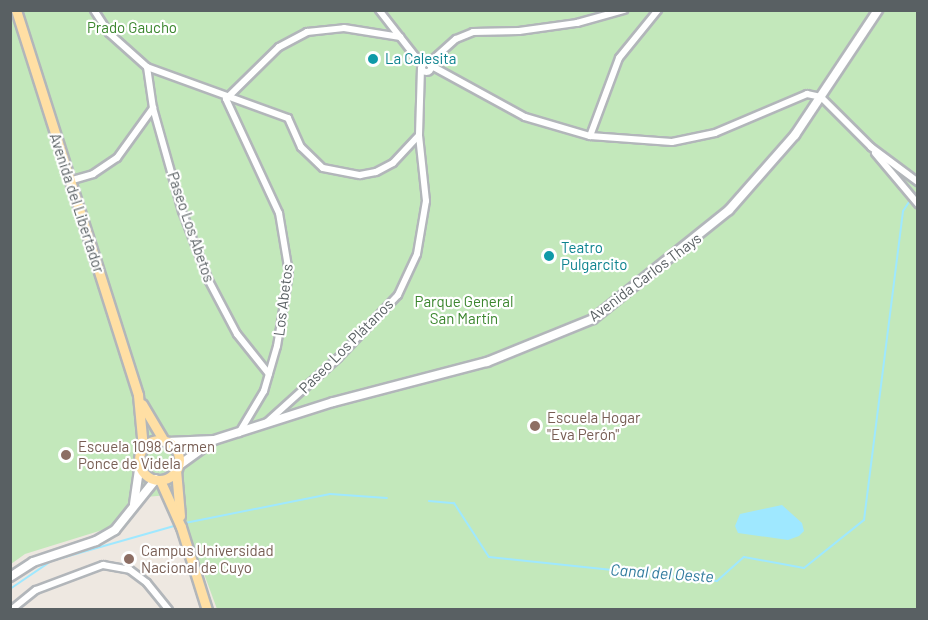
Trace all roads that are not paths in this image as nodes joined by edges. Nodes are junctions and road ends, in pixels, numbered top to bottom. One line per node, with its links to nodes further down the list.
1 (16, 10): 16 (main road, Avenida del Libertador)
2 (94, 10): 9 (street)
3 (379, 10): 7 (street)
4 (624, 10): 8 (street)
5 (658, 10): 14 (street)
6 (878, 10): 10 (street, Avenida Carlos Thays)
7 (400, 37): 8 (street); 11 (street)
8 (425, 65): 13 (street, Paseo Los Plátanos); 14 (street)
9 (147, 67): 11 (street); 12 (street, Paseo Los Abetos)
10 (821, 97): 14 (street); 15 (street); 21 (street, Avenida Carlos Thays)
11 (226, 99): 13 (street); 19 (street, Los Abetos)
12 (153, 108): 16 (street); 19 (street, Paseo Los Abetos)
13 (419, 135): 21 (street, Paseo Los Plátanos)
14 (590, 136)
15 (871, 147): 17 (street); 18 (street)
16 (69, 181): 20 (main road, Avenida del Libertador)
17 (918, 182)
18 (918, 204)
19 (269, 374): 22 (street, Los Abetos)
20 (138, 395): 24 (main road, Avenida del Libertador); 25 (main road, Avenida del Libertador)
21 (263, 425): 22 (street, Avenida Carlos Thays)
22 (239, 433): 23 (street, Avenida Carlos Thays)
23 (214, 440): 24 (street, Avenida Carlos Thays); 27 (street, Avenida Carlos Thays)
24 (165, 441): 25 (main road); 27 (main road)
25 (143, 448): 26 (main road)
26 (140, 463): 28 (main road); 29 (street)
27 (177, 468): 28 (main road); 30 (main road)
28 (158, 480): 29 (street); 30 (main road)
29 (133, 506): 31 (street)
30 (181, 527): 34 (main road)
31 (10, 577)
32 (11, 609): 33 (street)
33 (169, 609)
34 (207, 609)

